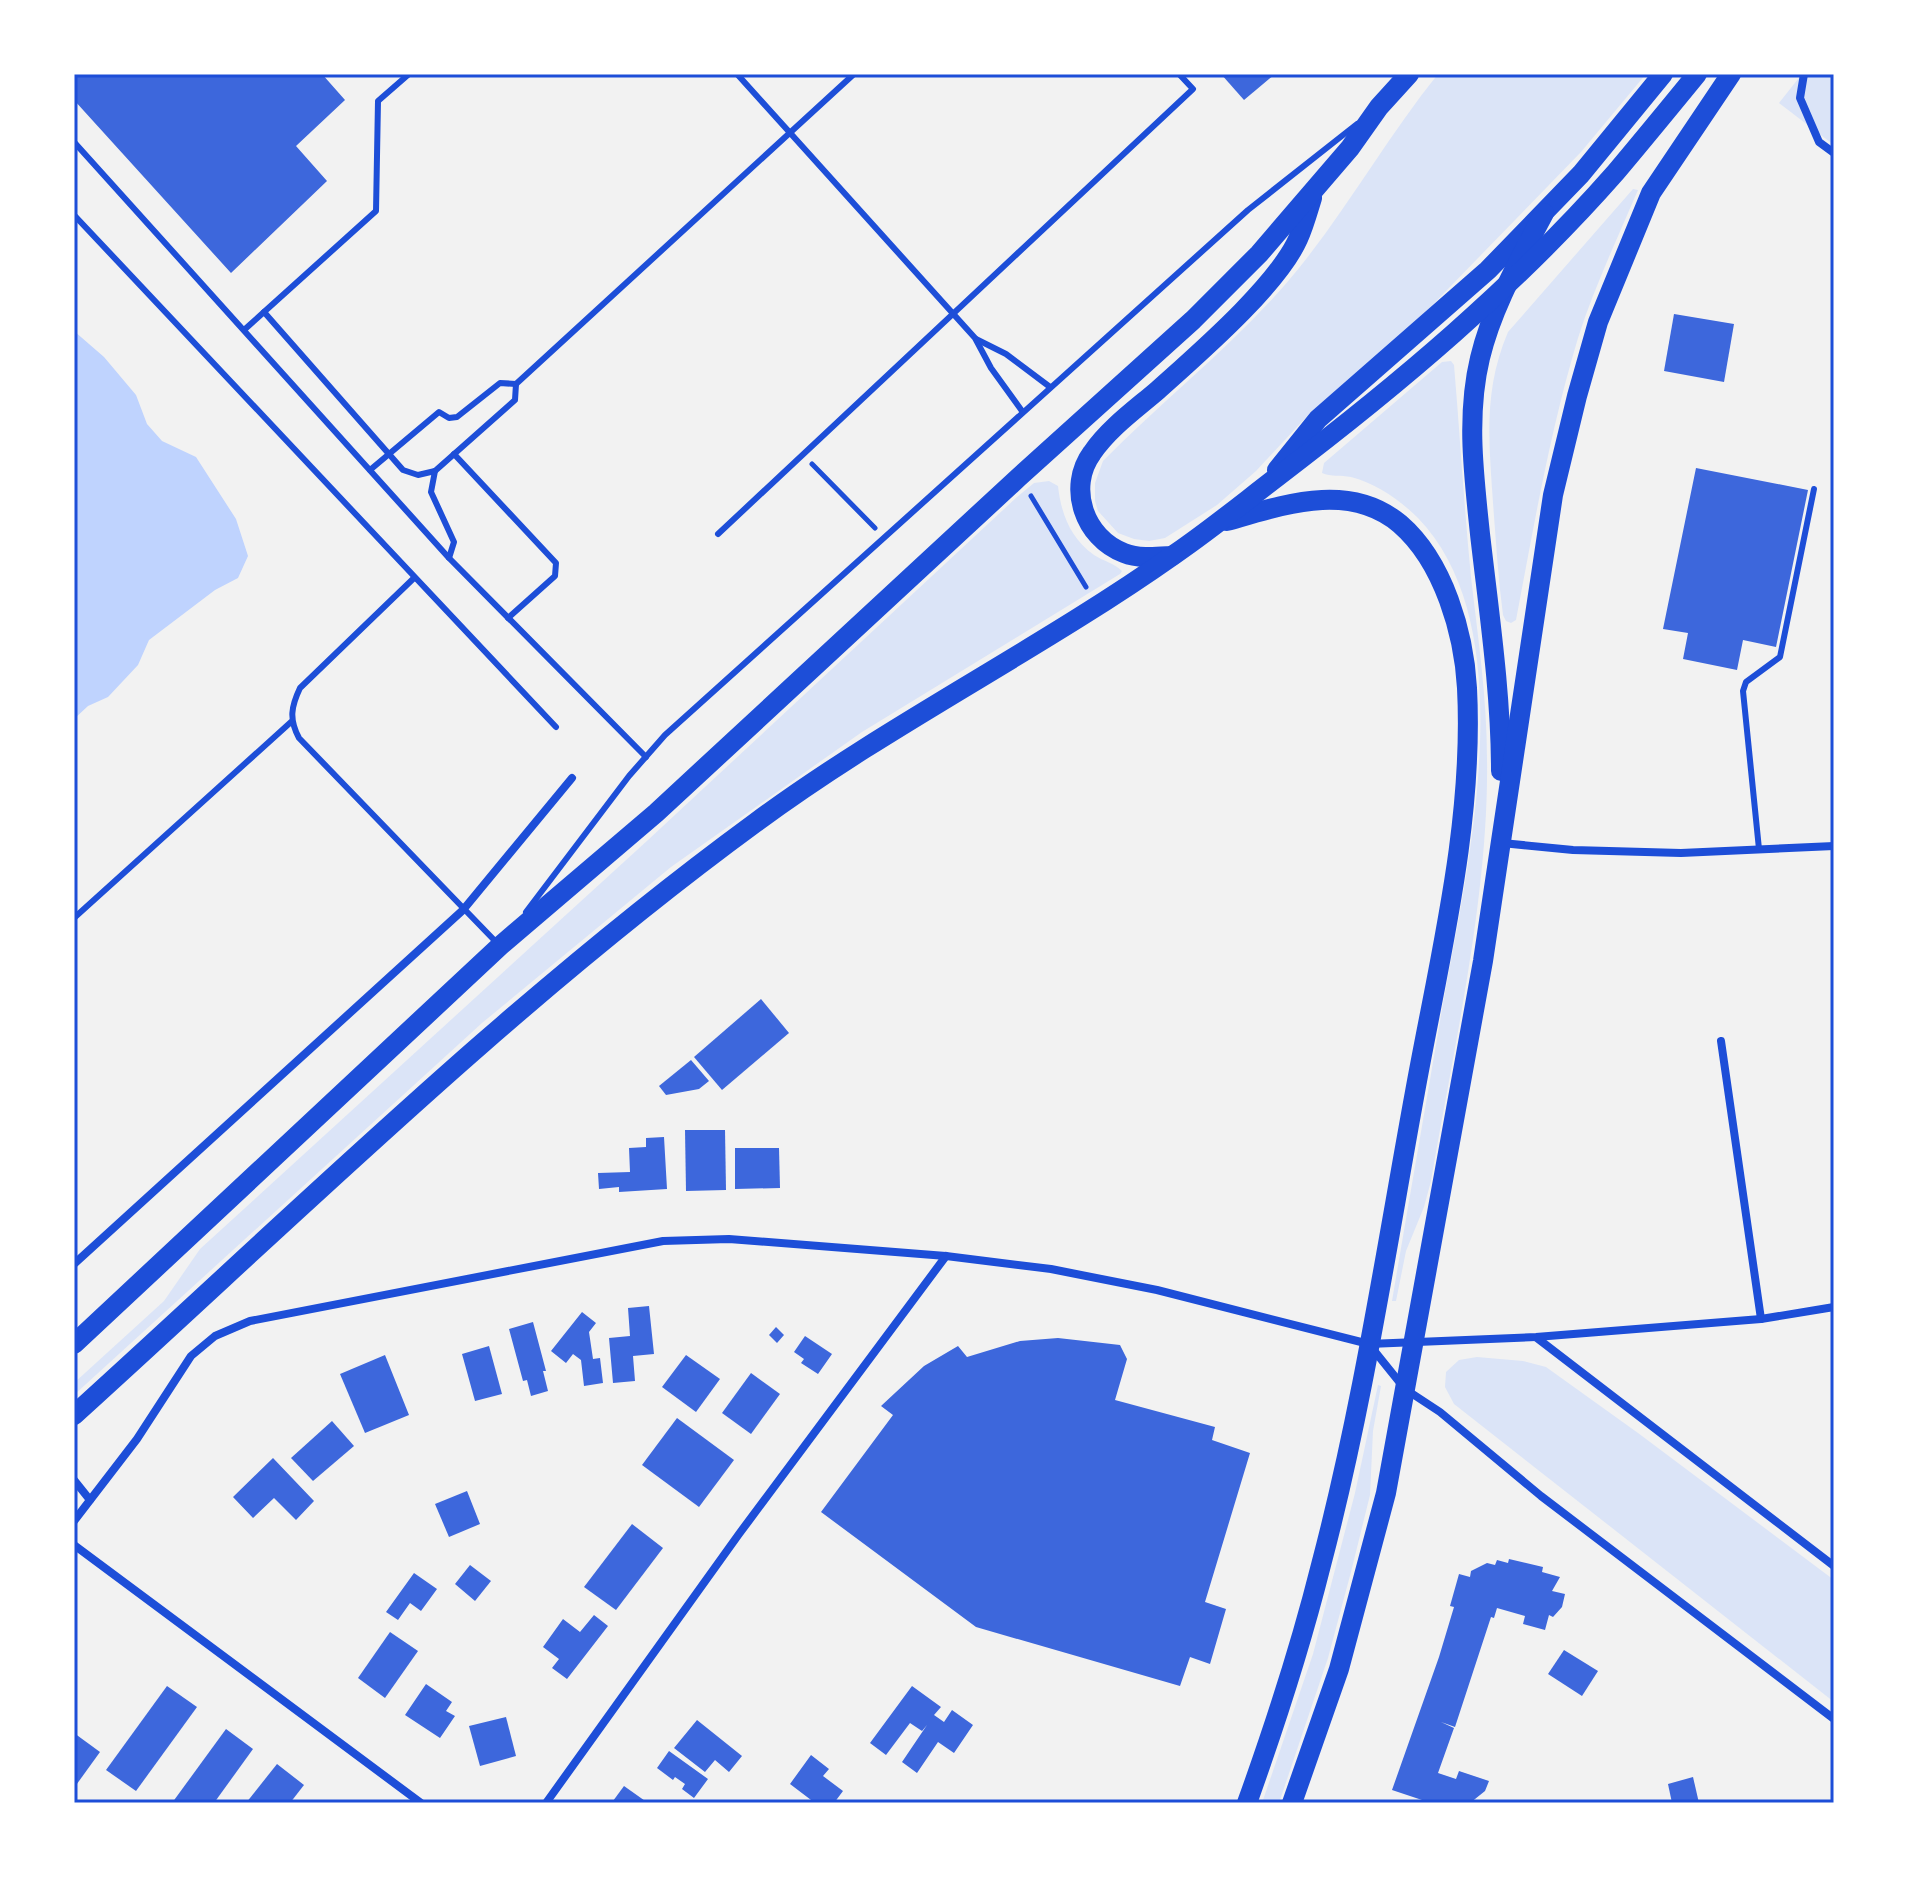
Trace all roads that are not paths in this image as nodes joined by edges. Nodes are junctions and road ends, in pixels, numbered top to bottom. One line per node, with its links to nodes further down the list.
1 (409, 74): 18 (lane)
2 (737, 74): 11 (lane)
3 (854, 74): 11 (lane)
4 (1179, 74): 19 (lane)
5 (1409, 74): 10 (main road)
6 (1663, 74): 15 (main road)
7 (1697, 74): 17 (main road)
8 (1731, 74): 41 (main road)
9 (1804, 74): 13 (street)
10 (1379, 107): 14 (main road); 23 (lane)
11 (791, 131): 19 (lane); 22 (lane)
12 (74, 142): 20 (lane)
13 (1834, 153)
14 (1316, 187): 33 (main road); 46 (main road)
15 (1544, 213): 17 (main road); 29 (main road)
16 (74, 215): 35 (lane)
17 (1509, 282): 29 (main road); 41 (main road)
18 (264, 312): 20 (lane); 26 (lane)
19 (953, 314): 21 (lane); 32 (lane)
20 (244, 330): 27 (lane)
21 (975, 338): 23 (lane); 24 (lane)
22 (516, 384): 25 (lane); 26 (lane)
23 (1050, 387): 24 (lane)
24 (1022, 411): 39 (lane)
25 (454, 454): 28 (lane); 36 (lane)
26 (390, 455): 27 (lane); 28 (lane)
27 (370, 470): 34 (lane)
28 (435, 471): 34 (lane)
29 (1269, 484): 31 (main road)
30 (1814, 489): 43 (lane)
31 (1220, 523): 33 (main road); 55 (main road)
32 (718, 534)
33 (1174, 556): 57 (main road)
34 (449, 558): 36 (lane)
35 (414, 578): 37 (lane); 38 (lane)
36 (508, 618): 39 (lane)
37 (291, 722): 44 (lane); 45 (lane)
38 (556, 727)
39 (646, 757): 46 (lane)
40 (572, 778): 44 (street)
41 (1501, 843): 43 (street); 53 (main road)
42 (1834, 846): 43 (street)
43 (1759, 849)
44 (463, 910): 46 (lane); 49 (street)
45 (74, 918)
46 (500, 946): 54 (main road)
47 (1721, 1041): 51 (street)
48 (946, 1256): 55 (street); 59 (street); 65 (street)
49 (74, 1264)
50 (1834, 1307): 51 (street)
51 (1761, 1319): 52 (street)
52 (1536, 1337): 53 (street); 62 (street)
53 (1403, 1341): 55 (street); 56 (main road)
54 (74, 1344)
55 (1369, 1344): 56 (street); 66 (main road)
56 (1405, 1389): 63 (street); 67 (main road)
57 (74, 1415)
58 (74, 1480): 59 (street)
59 (90, 1500): 60 (street)
60 (74, 1521)
61 (74, 1545): 64 (street)
62 (1834, 1566)
63 (1834, 1719)
64 (421, 1803)
65 (546, 1803)
66 (1247, 1803)
67 (1292, 1803)

